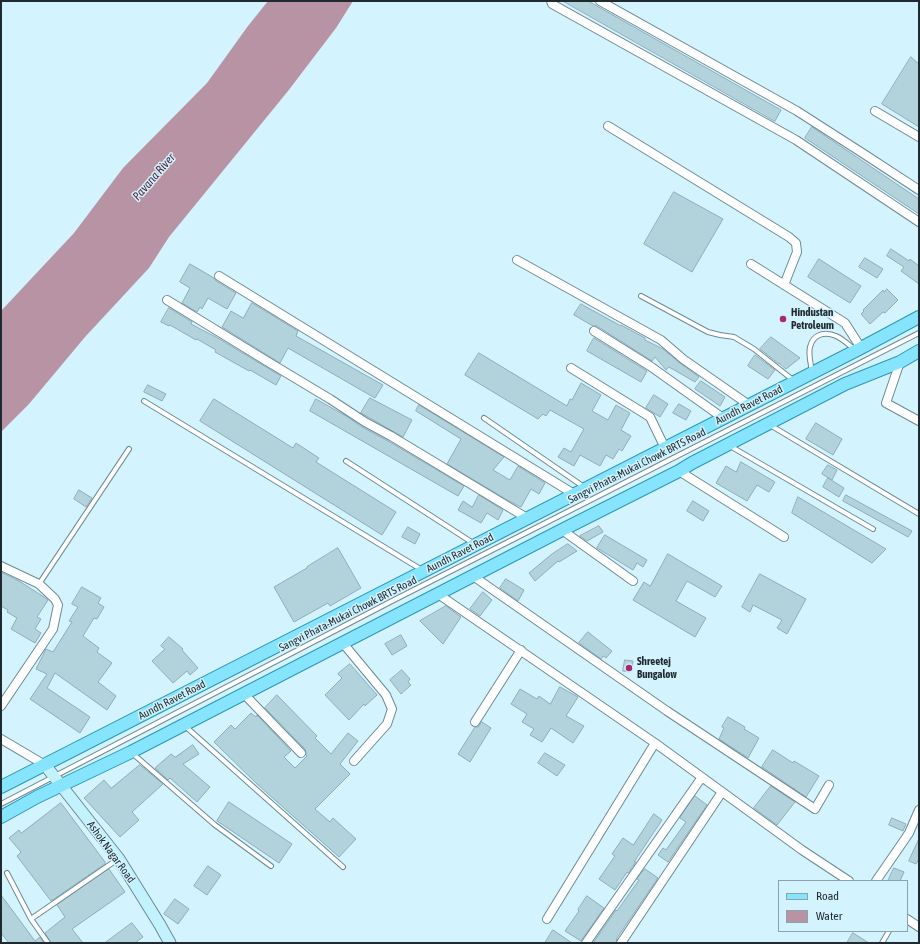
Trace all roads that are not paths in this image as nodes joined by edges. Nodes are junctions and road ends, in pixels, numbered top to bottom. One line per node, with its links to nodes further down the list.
1 (551, 1): 7 (street)
2 (600, 1): 6 (street)
3 (875, 111): 5 (street)
4 (608, 126): 11 (street)
5 (919, 137)
6 (919, 190)
7 (919, 222)
8 (517, 260): 24 (street)
9 (751, 264): 11 (street)
10 (218, 276): 35 (street)
11 (784, 285): 17 (street)
12 (641, 296): 22 (lane)
13 (167, 300): 37 (street)
14 (919, 317): 17 (main road, Aundh Ravet Road)
15 (594, 331): 26 (street)
16 (919, 333): 61 (lane, Sangvi Phata-Mukai Chowk BRTS Road)
17 (858, 349): 21 (main road, Aundh Ravet Road); 21 (lane)
18 (919, 351): 19 (main road)
19 (900, 362): 27 (street); 28 (main road)
20 (571, 368): 30 (street)
21 (812, 372): 22 (main road, Aundh Ravet Road)
22 (795, 381): 24 (main road, Aundh Ravet Road)
23 (144, 401): 43 (lane)
24 (749, 405): 26 (main road, Aundh Ravet Road)
25 (484, 418): 34 (lane)
26 (723, 418): 30 (main road, Aundh Ravet Road)
27 (919, 421)
28 (768, 424): 29 (main road); 36 (lane)
29 (728, 444): 33 (main road); 38 (lane)
30 (665, 448): 34 (main road, Aundh Ravet Road)
31 (129, 449): 46 (lane)
32 (346, 461): 41 (lane)
33 (679, 471): 39 (main road); 40 (street)
34 (586, 488): 35 (main road, Aundh Ravet Road)
35 (574, 494): 37 (main road, Aundh Ravet Road)
36 (919, 514)
37 (527, 518): 41 (main road, Aundh Ravet Road)
38 (873, 529)
39 (562, 530): 44 (main road); 45 (street)
40 (784, 537)
41 (476, 544): 43 (main road, Aundh Ravet Road)
42 (1, 566): 46 (street)
43 (424, 571): 59 (main road, Aundh Ravet Road)
44 (473, 576): 47 (main road); 62 (street)
45 (633, 581)
46 (39, 584): 51 (street)
47 (438, 594): 48 (main road); 49 (street)
48 (342, 642): 50 (main road); 58 (street)
49 (521, 650): 52 (street); 55 (street)
50 (243, 693): 53 (main road); 57 (street)
51 (1, 706)
52 (475, 722)
53 (183, 724): 56 (main road); 70 (lane)
54 (1, 740): 59 (street)
55 (655, 743): 60 (street); 75 (street)
56 (131, 752): 61 (main road); 69 (lane)
57 (301, 753)
58 (354, 761)
59 (45, 765): 61 (street, Ashok Nagar Road); 63 (main road, Aundh Ravet Road)
60 (702, 777): 64 (street); 81 (street)
61 (57, 781): 65 (lane, Sangvi Phata-Mukai Chowk BRTS Road); 67 (main road); 68 (street, Ashok Nagar Road)
62 (829, 785)
63 (1, 787)
64 (722, 792): 72 (street); 82 (street)
65 (1, 804)
66 (919, 810): 73 (street)
67 (1, 817)
68 (119, 859): 74 (lane); 80 (street, Ashok Nagar Road)
69 (271, 866)
70 (343, 867)
71 (7, 873): 74 (lane)
72 (847, 880)
73 (877, 880)
74 (31, 918): 79 (lane)
75 (547, 919)
76 (908, 920): 77 (street)
77 (919, 927)
78 (888, 932): 83 (lane)
79 (48, 943)
80 (170, 943)
81 (586, 943)
82 (621, 943)
83 (882, 943)

